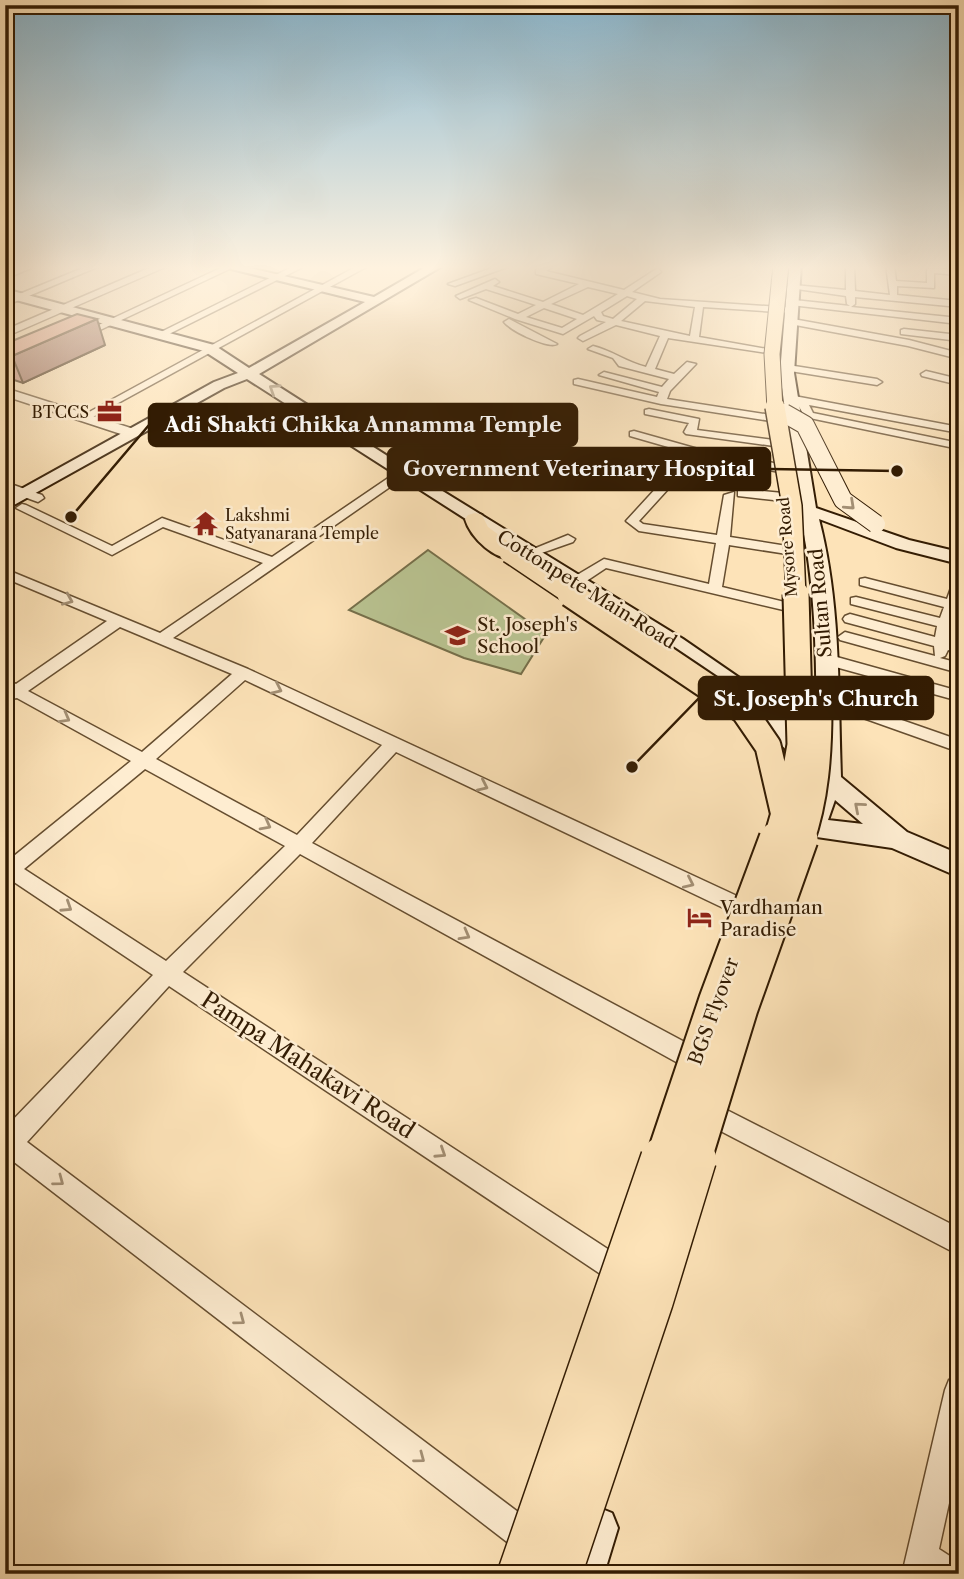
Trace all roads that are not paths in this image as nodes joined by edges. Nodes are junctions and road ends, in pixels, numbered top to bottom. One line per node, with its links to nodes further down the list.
1 (73, 339): 16 (street)
2 (178, 339): 18 (main road)
3 (227, 339): 18 (street)
4 (310, 339): 22 (main road)
5 (541, 339): 17 (street)
6 (632, 339): 15 (street)
7 (663, 339): 26 (street)
8 (686, 339): 14 (street)
9 (769, 339): 20 (main road, Mysore Road)
10 (775, 339): 96 (highway, BGS Flyover, bridge)
11 (781, 339): 40 (highway, BGS Flyover)
12 (787, 339): 25 (main road, Mysore Road)
13 (901, 339): 21 (street)
14 (694, 340): 20 (street)
15 (629, 341)
16 (64, 343)
17 (552, 344)
18 (209, 348): 22 (main road); 28 (main road, Cottonpete Main Road); 39 (street)
19 (593, 349): 26 (street)
20 (768, 350): 40 (main road, Mysore Road)
21 (959, 356)
22 (272, 360): 28 (main road)
23 (691, 364): 31 (street)
24 (939, 366): 27 (street)
25 (788, 368): 33 (street); 40 (main road, Mysore Road)
26 (649, 371): 31 (street)
27 (959, 372)
28 (250, 373): 47 (main road); 51 (main road, Cottonpete Main Road, one-way to 28); 54 (main road)
29 (926, 374): 34 (street)
30 (604, 375): 36 (street)
31 (676, 378): 36 (street)
32 (578, 382): 36 (street)
33 (877, 382)
34 (959, 382)
35 (5, 392): 39 (street)
36 (663, 396): 40 (street)
37 (853, 410): 40 (street); 41 (street); 44 (street)
38 (649, 412): 40 (street)
39 (85, 417): 47 (street)
40 (786, 417): 44 (street); 50 (main road, Mysore Road); 56 (main road, Sultan Road); 61 (main road, one-way to 61, bridge); 113 (highway, BGS Flyover, bridge)
41 (891, 417): 45 (street); 46 (street)
42 (932, 417): 43 (street)
43 (959, 422)
44 (849, 424): 46 (street)
45 (959, 430)
46 (885, 431): 49 (street)
47 (132, 433): 54 (main road)
48 (634, 434): 50 (street)
49 (959, 446)
50 (779, 468): 55 (main road, Mysore Road)
51 (404, 474): 58 (main road, Cottonpete Main Road); 65 (street)
52 (5, 486): 54 (street)
53 (663, 488): 60 (street)
54 (23, 501): 57 (main road); 65 (street)
55 (783, 502): 56 (main road); 60 (street); 62 (main road, Mysore Road)
56 (807, 511): 64 (main road); 81 (main road, Sultan Road)
57 (5, 517)
58 (475, 519): 63 (highway)
59 (568, 539): 63 (street)
60 (723, 540): 62 (street); 70 (street)
61 (959, 548)
62 (788, 550): 73 (main road, Mysore Road)
63 (521, 553): 67 (main road, Cottonpete Main Road); 96 (highway, bridge)
64 (959, 558)
65 (274, 562): 78 (street)
66 (5, 573): 75 (street, one-way to 75)
67 (577, 581): 70 (street); 87 (main road, Cottonpete Main Road)
68 (865, 582): 72 (street)
69 (959, 585): 72 (street)
70 (715, 590): 73 (street)
71 (856, 601): 76 (street)
72 (955, 606): 76 (street)
73 (792, 608): 90 (main road, Mysore Road)
74 (850, 619): 79 (street)
75 (118, 621): 78 (street); 86 (street)
76 (952, 626): 79 (street)
77 (845, 637): 82 (street)
78 (161, 639): 84 (street)
79 (942, 643): 80 (street); 82 (street)
80 (959, 648)
81 (826, 659): 85 (street); 89 (main road, Sultan Road)
82 (938, 663): 83 (street); 85 (street)
83 (959, 668)
84 (243, 673): 91 (street, one-way to 91); 94 (street)
85 (934, 689): 88 (street)
86 (9, 692): 94 (street, one-way to 94)
87 (749, 695): 90 (main road); 92 (main road, Cottonpete Main Road)
88 (959, 696)
89 (828, 703): 90 (main road); 93 (street); 95 (main road, Sultan Road)
90 (793, 704): 92 (main road, Mysore Road)
91 (394, 744): 98 (street); 101 (street, one-way to 101)
92 (793, 745): 95 (main road, Cottonpete Main Road); 101 (main road, Mysore Road)
93 (959, 746)
94 (143, 761): 98 (street, one-way to 98); 100 (street)
95 (830, 781): 96 (main road); 97 (main road, Cottonpete Main Road, one-way to 95)
96 (798, 823): 97 (main road, Cottonpete Main Road); 104 (main road); 112 (highway, BGS Flyover, bridge)
97 (898, 838): 99 (main road, Cottonpete Main Road)
98 (299, 844): 102 (street); 103 (street, one-way to 103)
99 (959, 866)
100 (7, 870): 102 (street, Pampa Mahakavi Road, one-way to 102)
101 (743, 908): 103 (main road, Mysore Road)
102 (168, 973): 105 (street); 107 (street, Pampa Mahakavi Road, one-way to 107)
103 (686, 1055): 107 (main road, Mysore Road)
104 (717, 1117): 106 (street); 114 (main road)
105 (7, 1141): 109 (street, one-way to 109)
106 (959, 1242)
107 (611, 1265): 109 (main road, Mysore Road)
108 (959, 1390): 110 (street)
109 (514, 1531): 111 (main road, Mysore Road); 114 (street)
110 (921, 1565): 115 (street)
111 (498, 1574)
112 (520, 1574)
113 (559, 1574)
114 (581, 1574)
115 (949, 1574)

